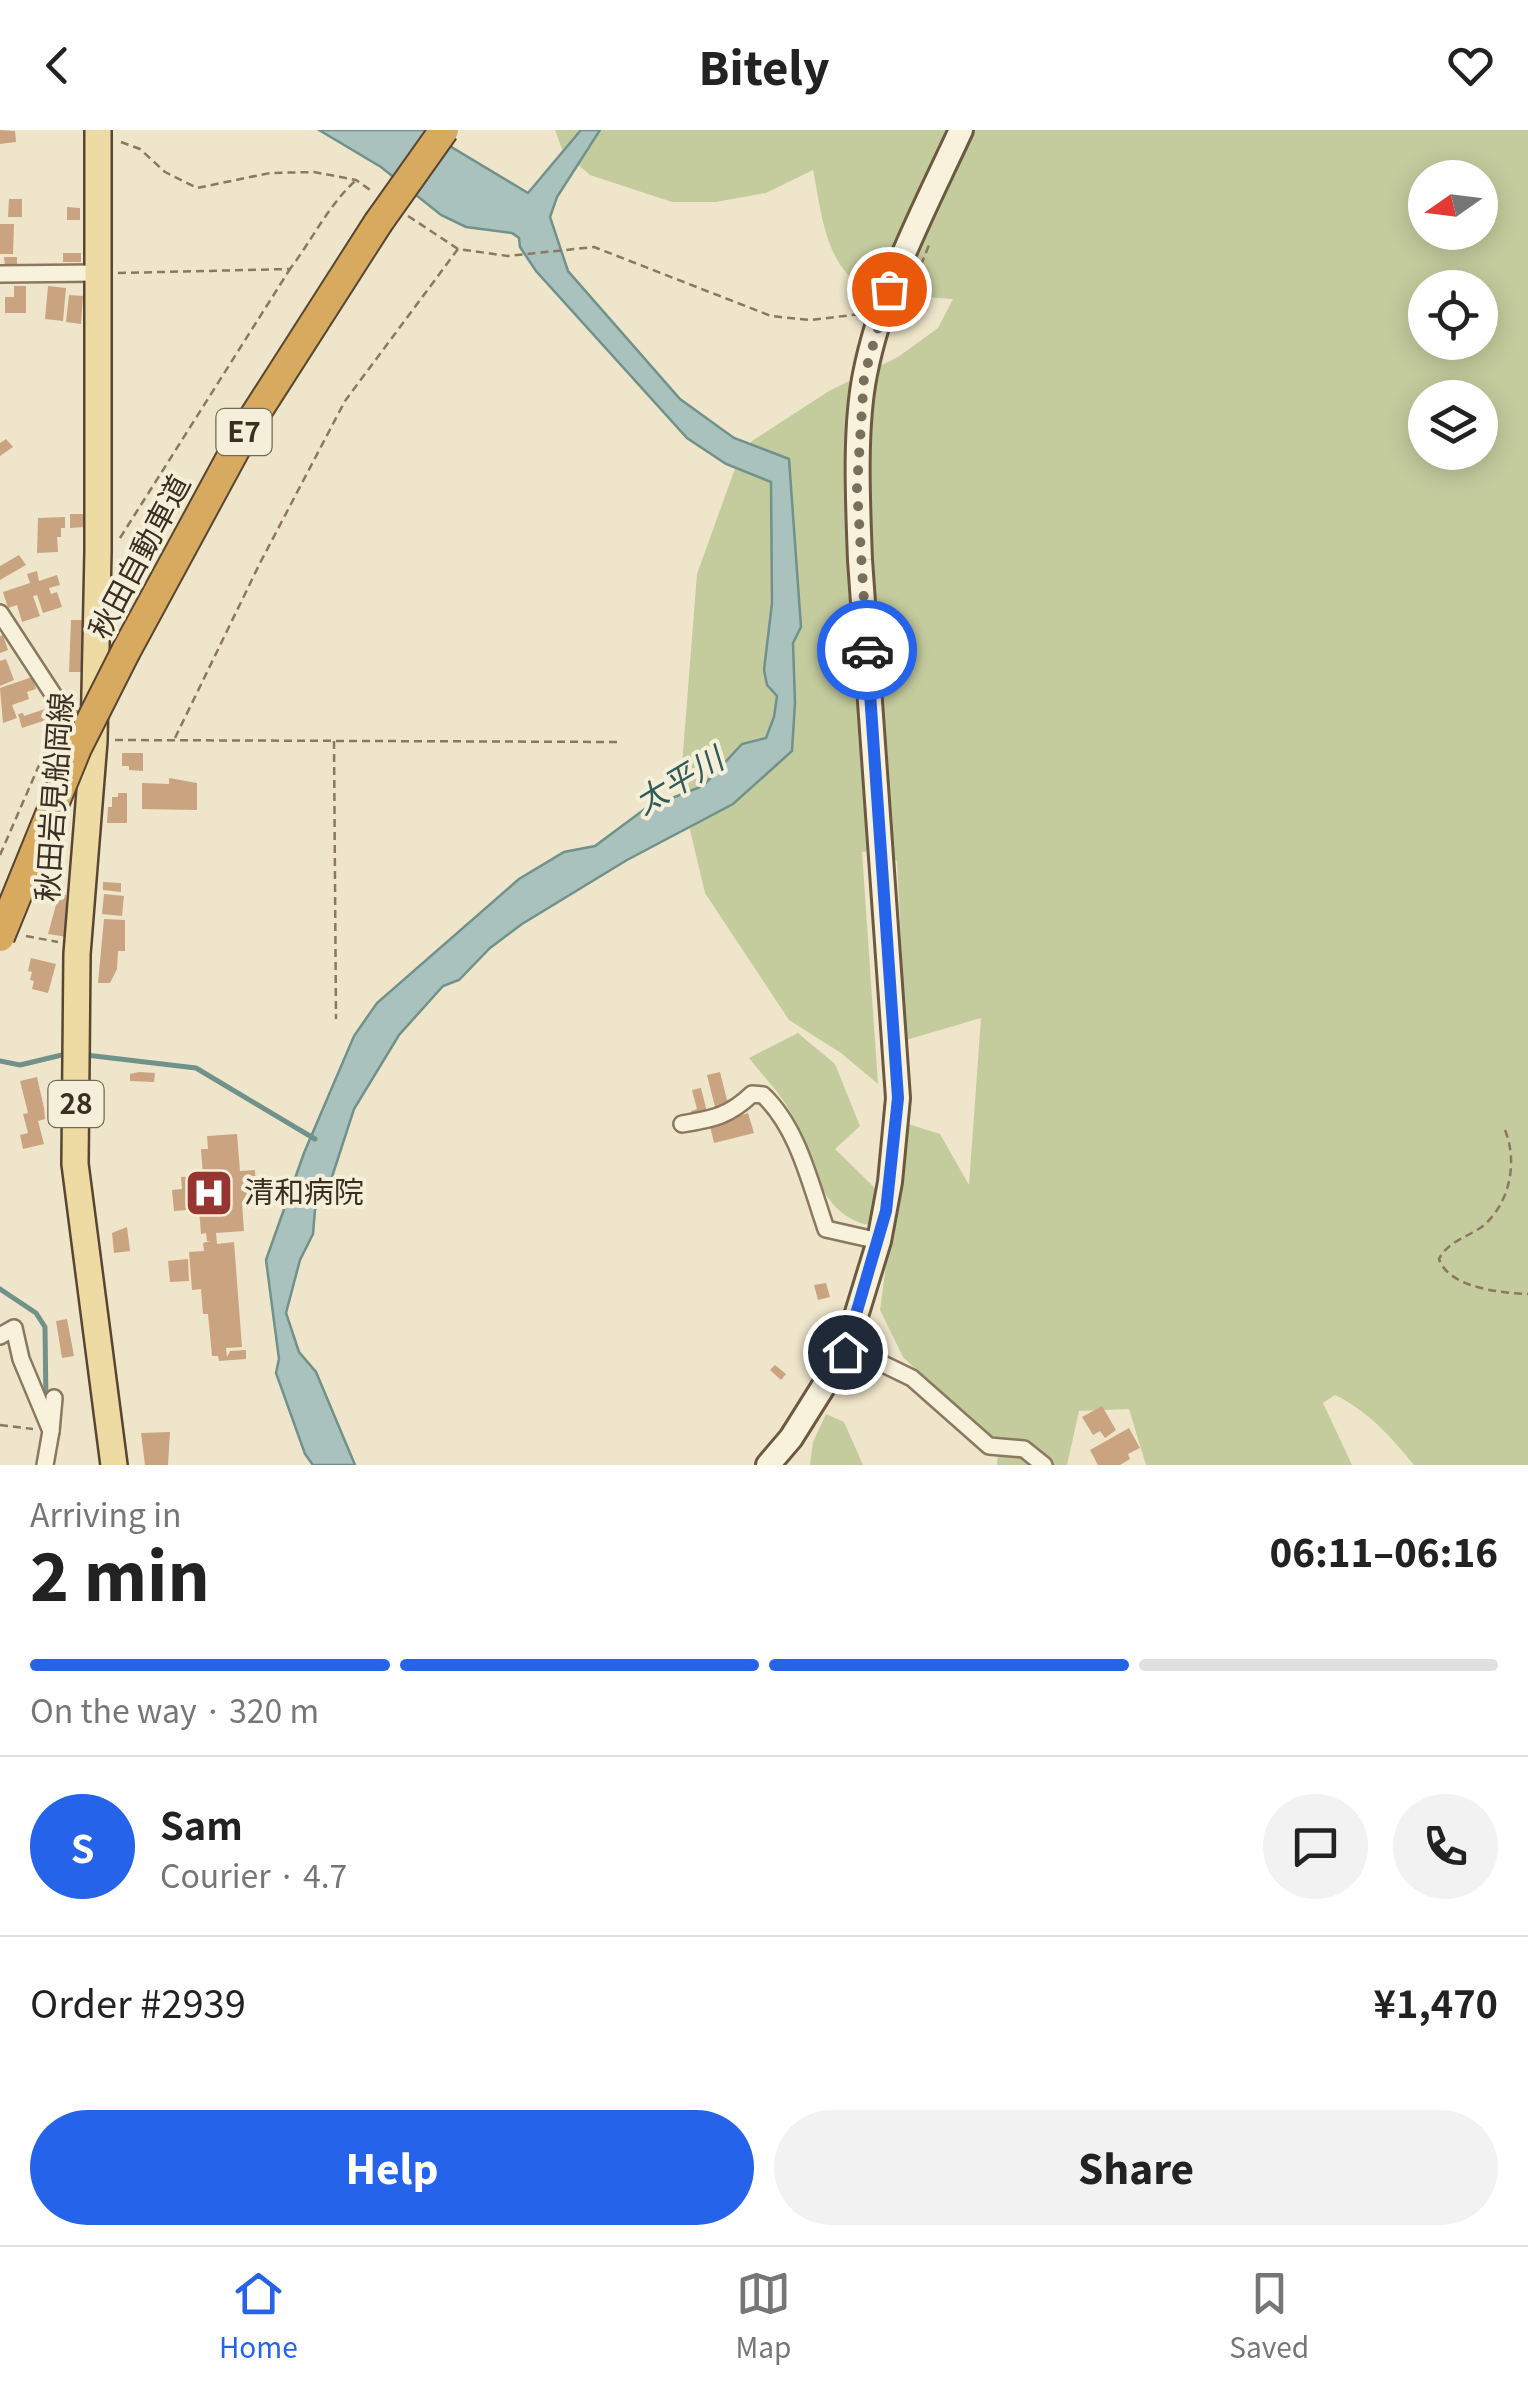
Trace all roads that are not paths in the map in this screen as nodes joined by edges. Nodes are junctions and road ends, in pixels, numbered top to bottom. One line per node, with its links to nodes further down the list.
1 (444, 130): 8 (highway, 秋田自動車道 / E7, bridge)
2 (960, 130): 10 (street)
3 (98, 132): 4 (main road, 秋田岩見船岡線 / 28)
4 (96, 273): 5 (street); 7 (main road, 秋田岩見船岡線 / 28)
5 (0, 274)
6 (0, 614): 7 (street)
7 (94, 741): 16 (main road, 秋田岩見船岡線 / 28)
8 (8, 936)
9 (682, 1124): 10 (street)
10 (880, 1240): 12 (street)
11 (0, 1336): 14 (street)
12 (845, 1352): 17 (street); 18 (street)
13 (54, 1398): 14 (street)
14 (51, 1431): 15 (street)
15 (45, 1465)
16 (114, 1465)
17 (768, 1465)
18 (1044, 1465)

